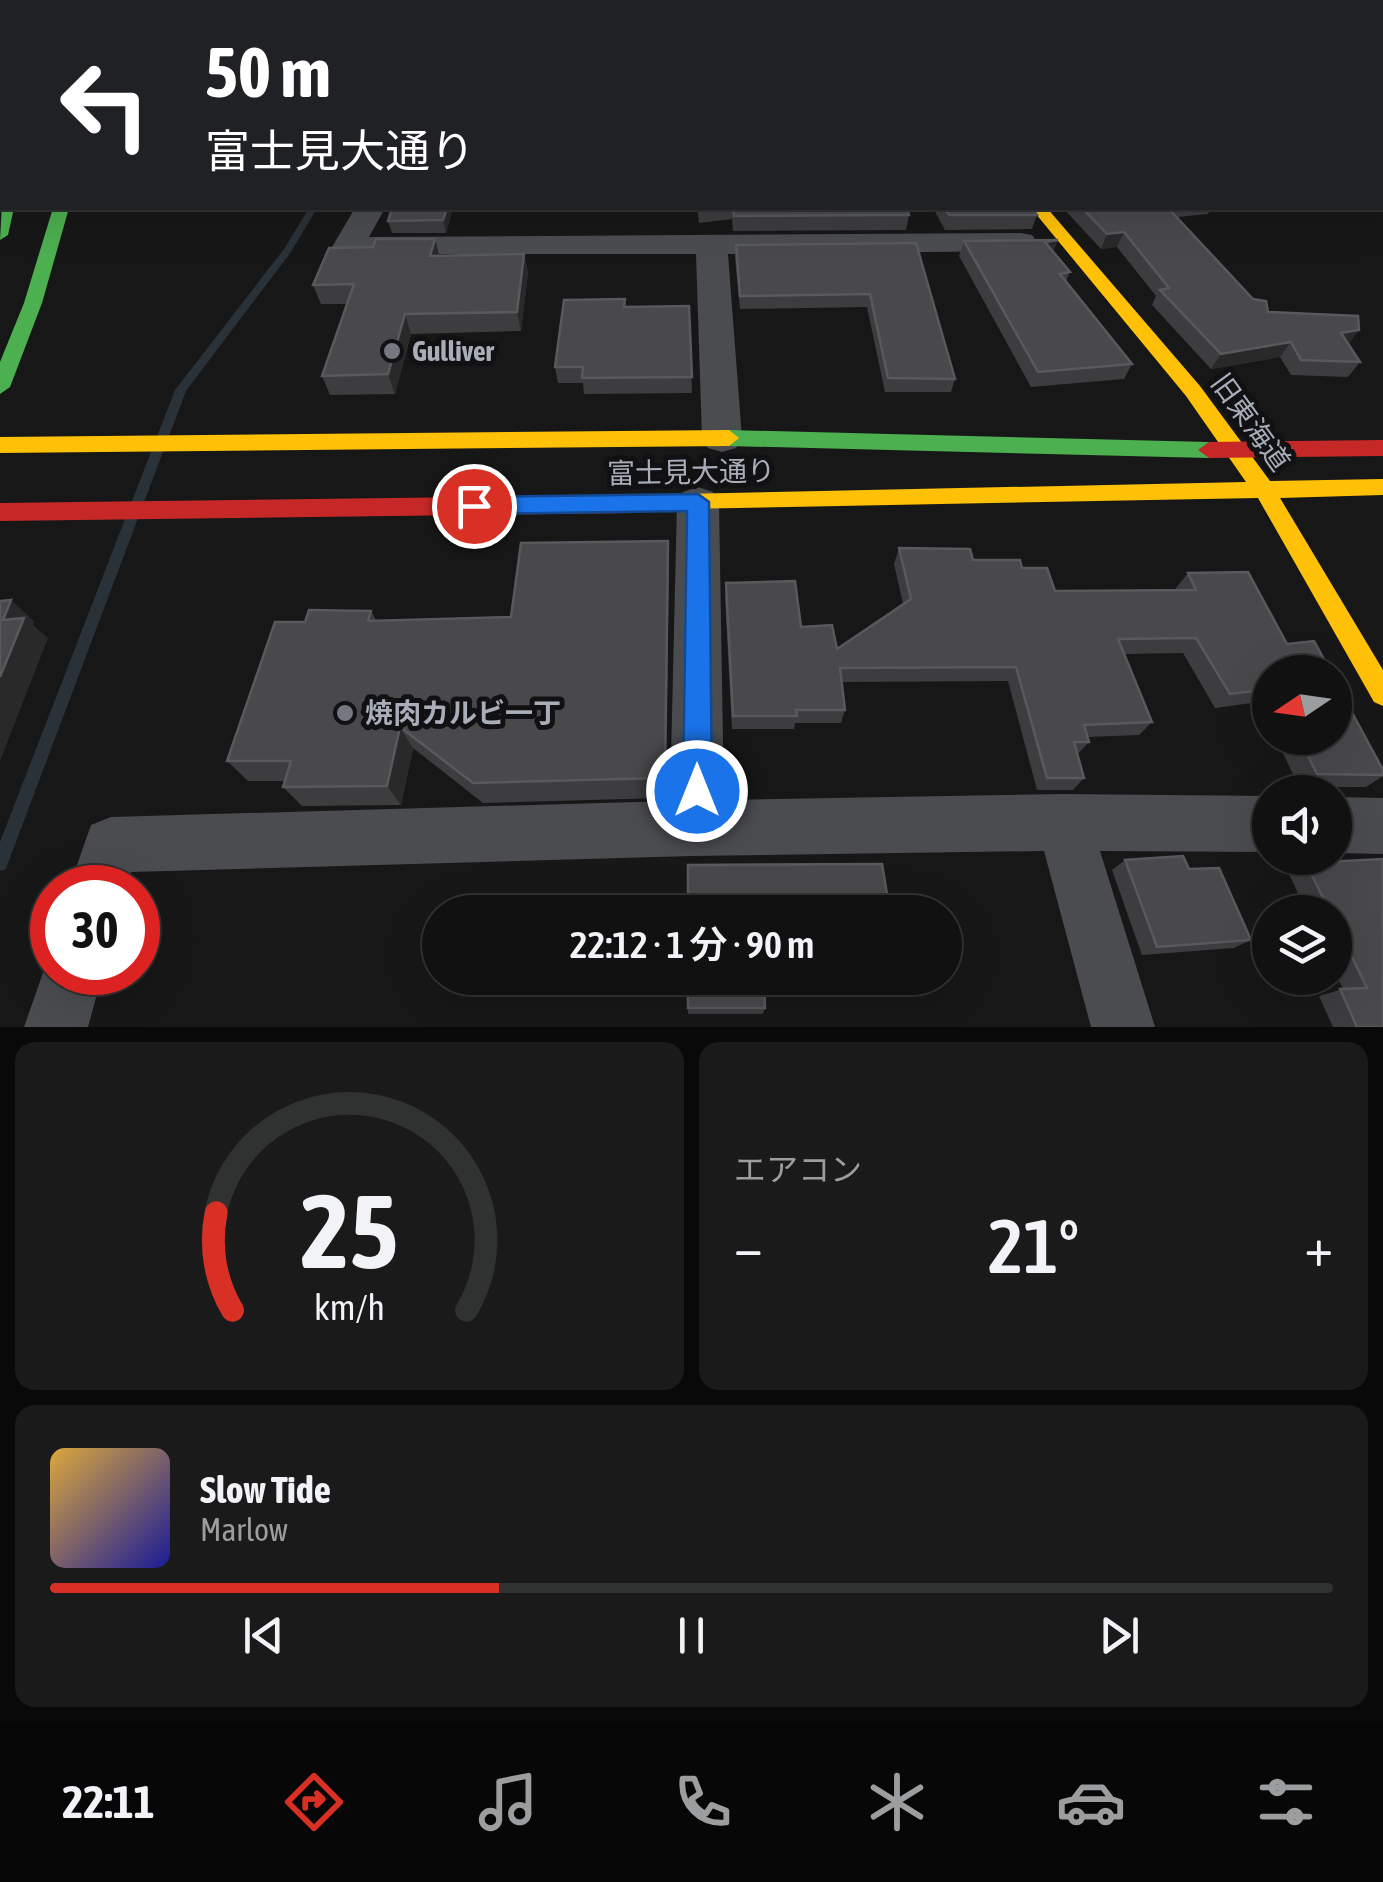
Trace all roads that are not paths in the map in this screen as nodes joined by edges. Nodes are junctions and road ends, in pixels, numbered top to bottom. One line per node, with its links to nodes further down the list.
1 (6, 210): 6 (street)
2 (59, 210): 10 (street)
3 (369, 210): 9 (street)
4 (780, 210): 8 (street)
5 (1041, 210): 7 (street, 旧東海道)
6 (0, 236)
7 (1066, 242): 8 (street); 14 (street, 旧東海道)
8 (796, 244): 9 (street)
9 (712, 247): 11 (street)
10 (0, 388)
11 (722, 438): 12 (street, 富士見大通り); 14 (street, 富士見大通り)
12 (0, 445)
13 (1383, 448): 14 (street, 富士見大通り)
14 (1237, 451): 16 (street, 旧東海道)
15 (1383, 487): 16 (street, 富士見大通り)
16 (1264, 490): 17 (street, 富士見大通り); 19 (street, 旧東海道)
17 (698, 502): 18 (street, 富士見大通り); 24 (street)
18 (0, 512)
19 (1383, 694)
20 (1063, 821): 21 (street); 24 (street); 28 (street)
21 (1252, 824)
22 (1352, 825): 23 (street)
23 (1383, 826)
24 (697, 828): 25 (street)
25 (105, 865)
26 (66, 995): 27 (street)
27 (56, 1027)
28 (1124, 1027)

